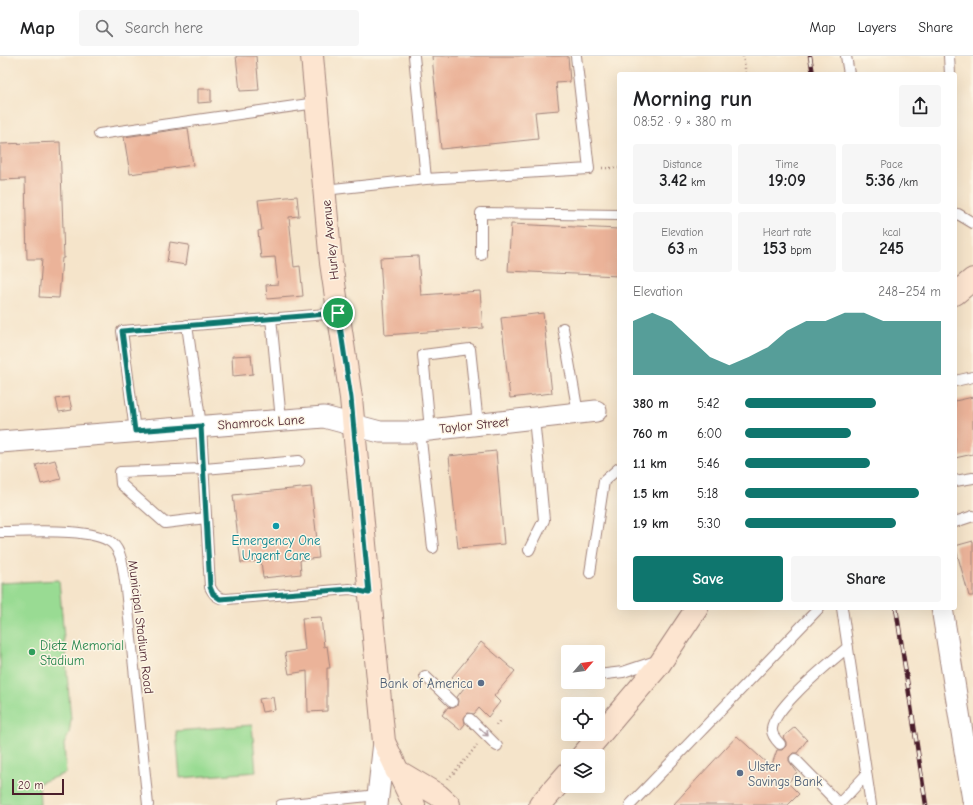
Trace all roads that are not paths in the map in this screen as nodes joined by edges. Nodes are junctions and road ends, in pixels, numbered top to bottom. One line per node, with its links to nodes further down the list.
1 (312, 56): 8 (street, Hurley Avenue)
2 (414, 56): 10 (lane)
3 (576, 56): 10 (lane)
4 (846, 56): 6 (lane)
5 (949, 56): 7 (lane)
6 (849, 72)
7 (950, 72)
8 (316, 103): 9 (lane); 11 (street, Hurley Avenue)
9 (99, 134)
10 (426, 179): 11 (lane)
11 (324, 190): 18 (street, Hurley Avenue)
12 (957, 214): 14 (lane)
13 (617, 215): 15 (lane)
14 (973, 223)
15 (481, 255)
16 (973, 279): 17 (street)
17 (957, 292)
18 (338, 313): 19 (lane); 28 (street, Hurley Avenue)
19 (271, 318): 20 (lane); 26 (lane)
20 (187, 325): 29 (lane); 31 (lane)
21 (563, 328): 24 (lane)
22 (973, 377): 23 (lane)
23 (957, 381)
24 (587, 412): 25 (street, Taylor Street)
25 (534, 418): 27 (street, Taylor Street); 43 (lane)
26 (281, 420): 28 (street, Shamrock Lane); 29 (street, Shamrock Lane)
27 (478, 424): 30 (street, Taylor Street); 30 (lane)
28 (353, 425): 30 (street, Taylor Street); 45 (street, Hurley Avenue)
29 (201, 426): 31 (street, Shamrock Lane); 34 (lane)
30 (425, 430): 42 (lane)
31 (135, 431): 32 (street, Shamrock Lane)
32 (0, 442)
33 (299, 461): 34 (lane)
34 (204, 468): 39 (lane); 39 (lane)
35 (617, 470): 44 (lane)
36 (973, 478): 37 (lane)
37 (957, 481)
38 (973, 516): 40 (lane)
39 (206, 518): 45 (lane)
40 (957, 521)
41 (0, 532): 67 (lane, Municipal Stadium Road)
42 (433, 548)
43 (529, 550)
44 (590, 573)
45 (369, 593): 56 (street, Hurley Avenue)
46 (696, 610): 51 (street)
47 (817, 610): 72 (lane)
48 (842, 610): 50 (lane)
49 (942, 610): 65 (street)
50 (848, 647): 57 (lane); 62 (lane)
51 (664, 658): 52 (lane); 59 (street)
52 (605, 674)
53 (425, 676): 54 (lane)
54 (452, 702)
55 (470, 719): 58 (lane, one-way to 58)
56 (384, 742): 61 (street); 64 (street, Hurley Avenue)
57 (780, 744)
58 (498, 746)
59 (588, 749)
60 (795, 759): 66 (lane)
61 (396, 770): 69 (street); 70 (street)
62 (866, 776): 66 (lane); 73 (lane)
63 (561, 781): 71 (street)
64 (378, 800): 68 (lane)
65 (973, 800)
66 (838, 804)
67 (148, 805)
68 (281, 805)
69 (414, 805)
70 (450, 805)
71 (540, 805)
72 (630, 805)
73 (871, 805)

